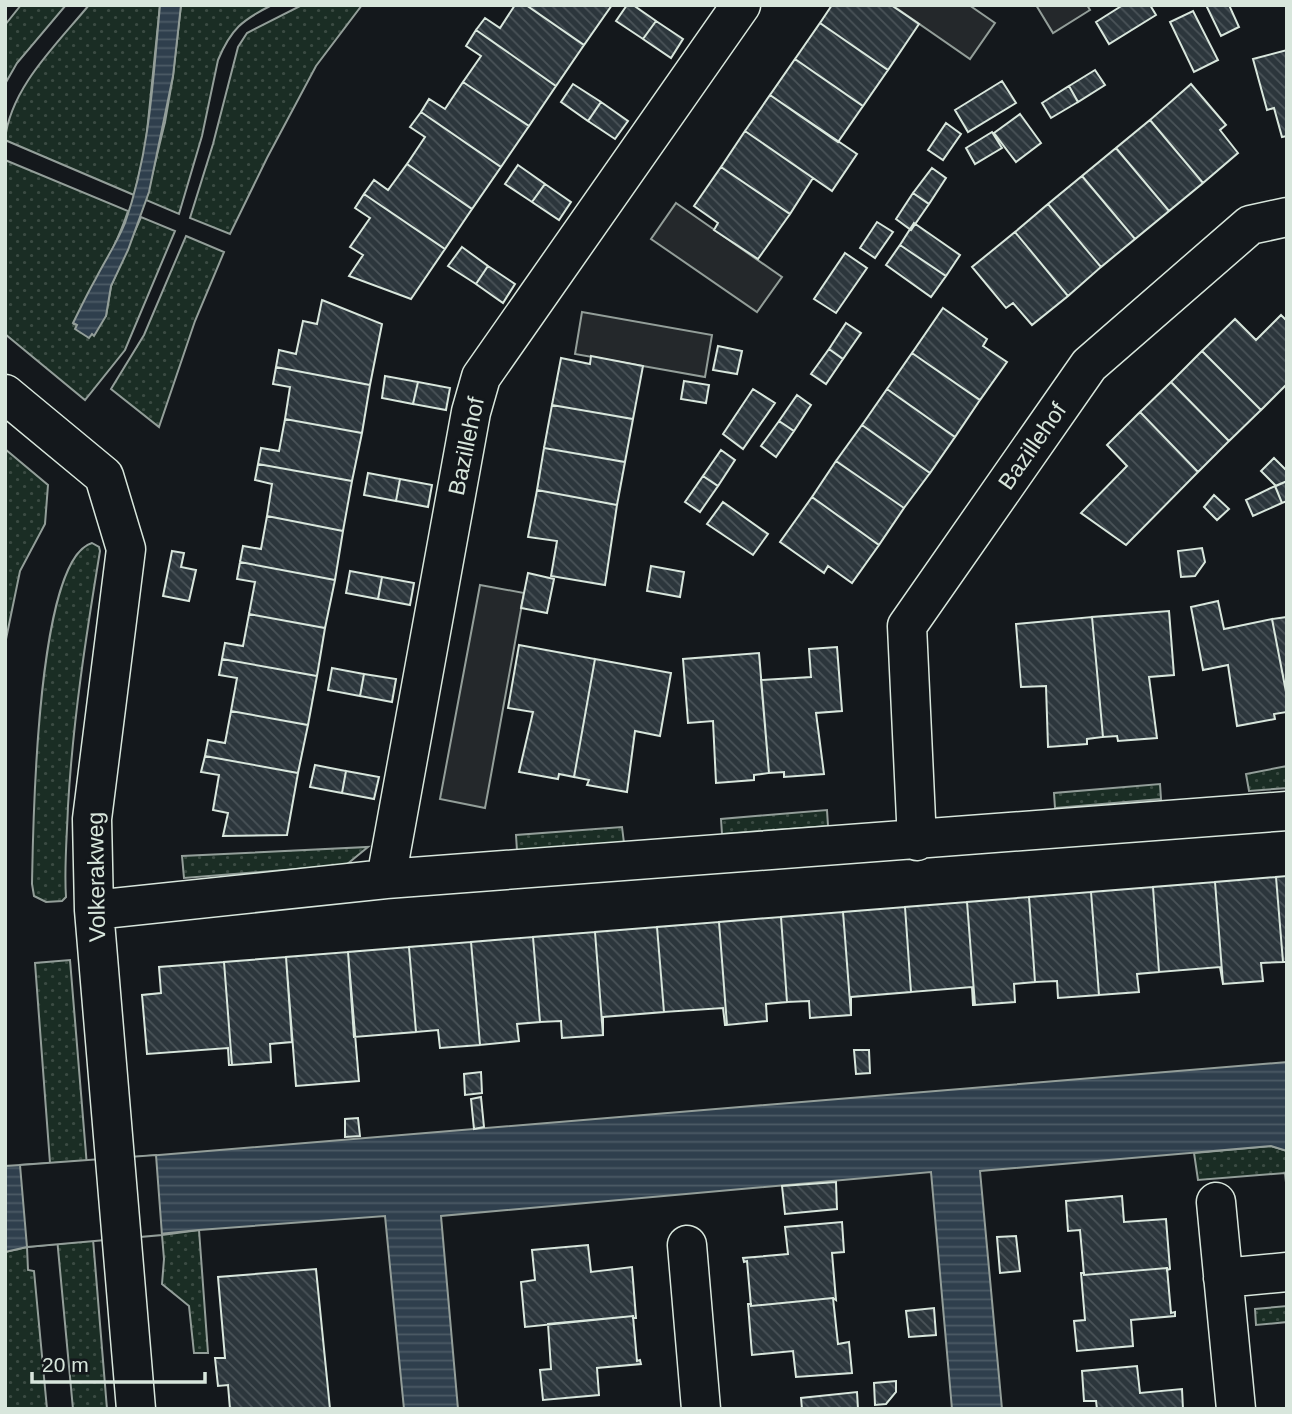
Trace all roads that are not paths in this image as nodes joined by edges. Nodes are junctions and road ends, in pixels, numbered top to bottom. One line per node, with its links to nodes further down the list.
1 (741, 5): 6 (street, Bazillehof)
2 (1287, 216): 5 (street, Bazillehof)
3 (5, 394): 7 (street, Volkerakweg)
4 (1287, 811): 5 (street)
5 (917, 841): 6 (street)
6 (386, 879): 7 (street)
7 (94, 910): 12 (street, Volkerakweg)
8 (1216, 1202): 11 (street)
9 (687, 1245): 13 (street)
10 (1287, 1272): 11 (street)
11 (1223, 1278): 14 (street)
12 (136, 1409)
13 (701, 1409)
14 (1236, 1409)

